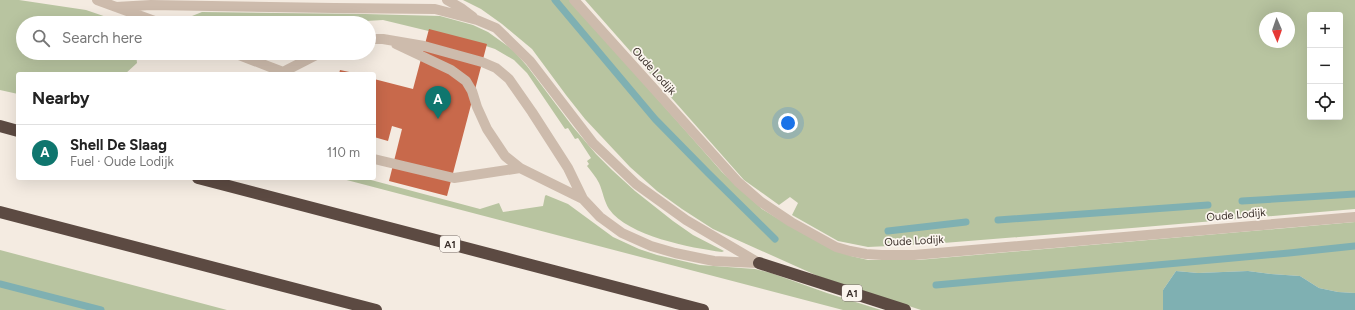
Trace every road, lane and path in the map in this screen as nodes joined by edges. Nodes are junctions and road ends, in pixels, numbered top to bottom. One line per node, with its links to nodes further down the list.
1 (97, 0): 4 (street, A1)
2 (446, 0): 6 (street, A1)
3 (574, 0): 20 (street, Oude Lodijk)
4 (116, 7): 5 (street, A1); 6 (street, A1)
5 (141, 16)
6 (478, 20): 21 (street, A1)
7 (376, 38): 8 (street, A1)
8 (383, 38): 16 (street, A1); 18 (street, A1)
9 (251, 60): 11 (street)
10 (307, 60): 12 (street)
11 (281, 72)
12 (285, 72)
13 (0, 126): 14 (highway)
14 (16, 130)
15 (376, 159): 16 (street)
16 (520, 168): 18 (street, A1)
17 (206, 180): 23 (highway, A1)
18 (583, 199): 21 (street, A1)
19 (0, 212): 22 (highway)
20 (1355, 217)
21 (759, 263): 24 (highway, A1)
22 (376, 310)
23 (703, 310)
24 (905, 310)

